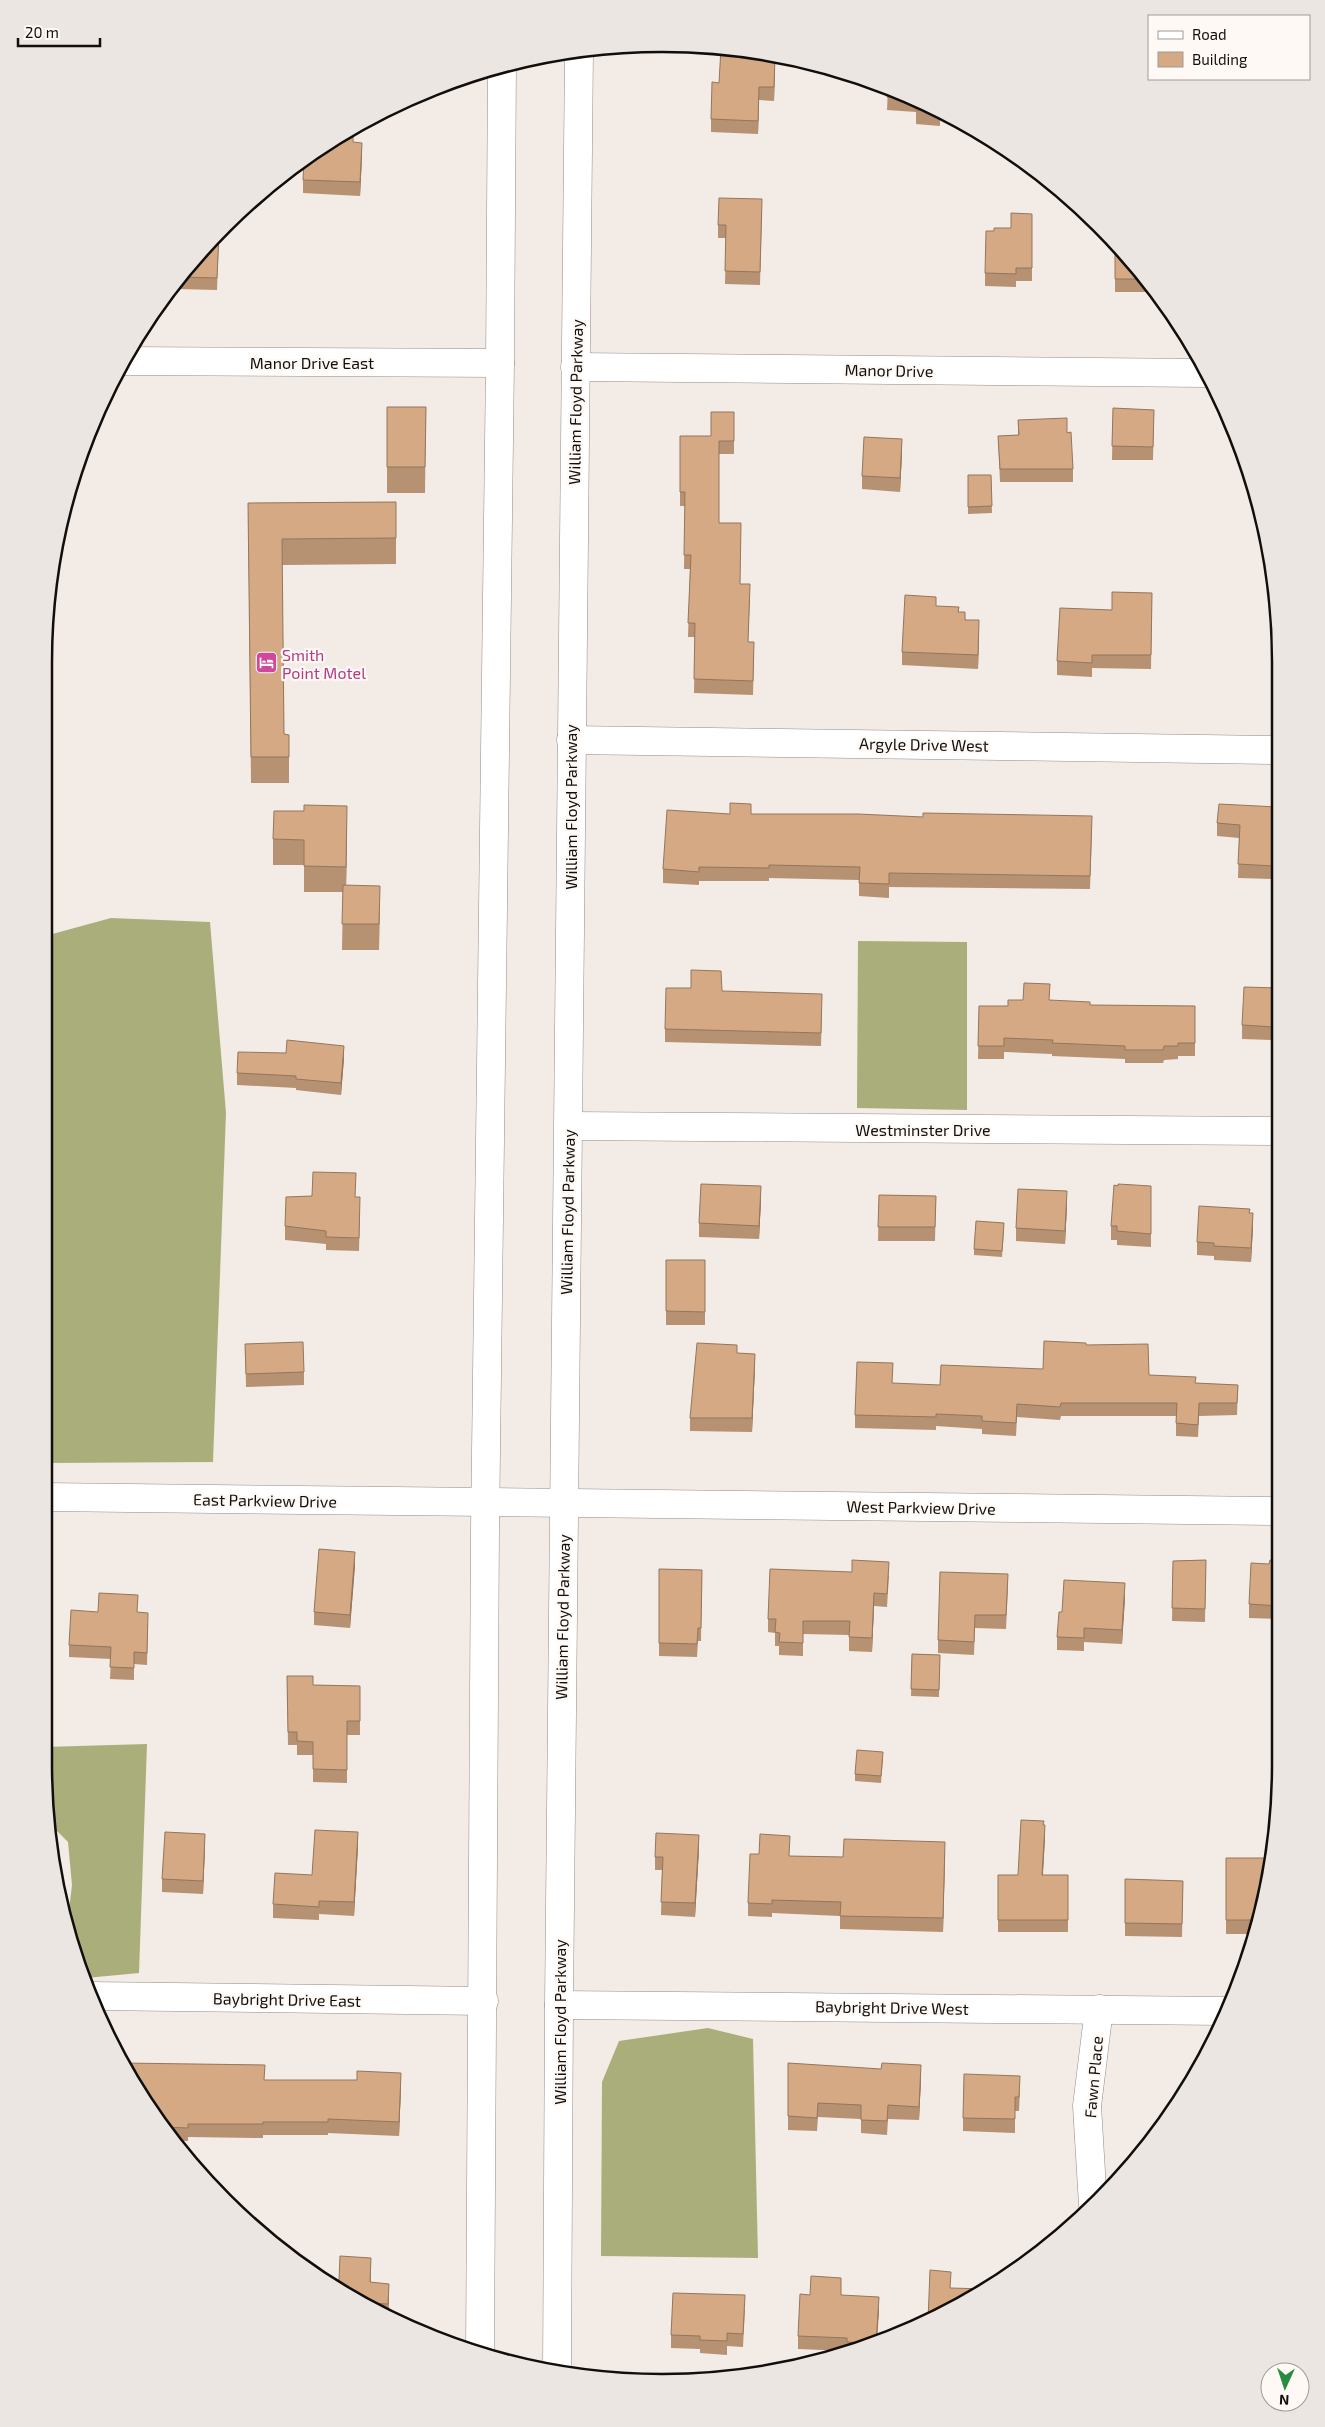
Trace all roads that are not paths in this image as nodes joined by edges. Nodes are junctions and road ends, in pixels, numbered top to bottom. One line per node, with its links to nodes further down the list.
1 (579, 59): 5 (main road, William Floyd Parkway)
2 (502, 74): 4 (main road)
3 (132, 361): 4 (main road, Manor Drive East)
4 (500, 363): 12 (main road)
5 (575, 367): 6 (main road, Manor Drive); 7 (main road, William Floyd Parkway)
6 (1199, 373)
7 (571, 740): 8 (main road, Argyle Drive West); 9 (main road, William Floyd Parkway)
8 (1272, 750)
9 (569, 1126): 10 (main road, Westminster Drive); 13 (main road, William Floyd Parkway)
10 (1272, 1131)
11 (53, 1497): 12 (main road, East Parkview Drive)
12 (486, 1502): 13 (main road, East Parkview Drive); 16 (main road)
13 (564, 1503): 14 (main road, West Parkview Drive); 17 (main road, William Floyd Parkway)
14 (1272, 1511)
15 (98, 1996): 16 (main road, Baybright Drive East)
16 (484, 2001): 21 (main road)
17 (558, 2005): 18 (main road, Baybright Drive West); 22 (main road, William Floyd Parkway)
18 (1099, 2009): 19 (main road, Baybright Drive West); 20 (main road, Fawn Place)
19 (1220, 2011)
20 (1093, 2197)
21 (480, 2346)
22 (557, 2365)

